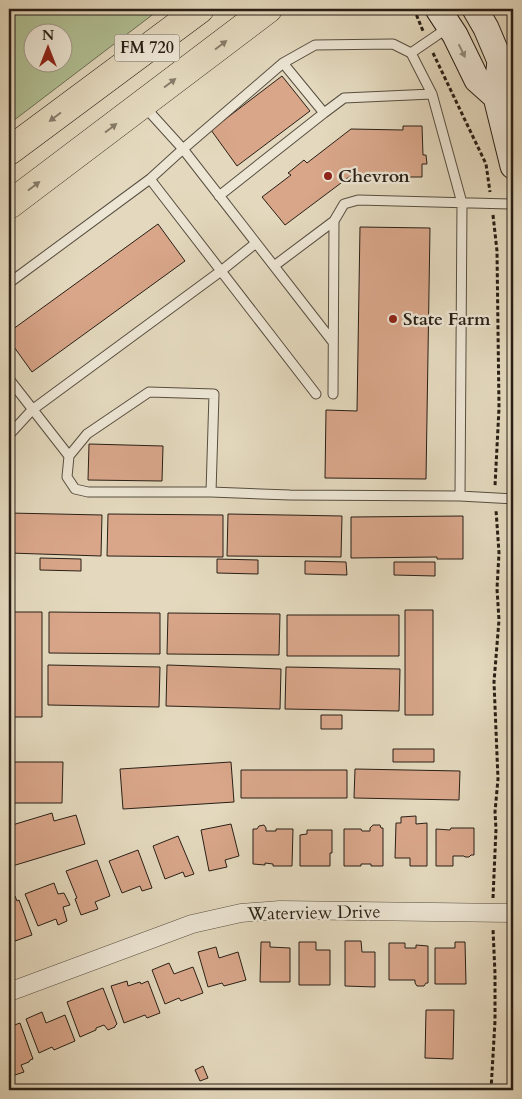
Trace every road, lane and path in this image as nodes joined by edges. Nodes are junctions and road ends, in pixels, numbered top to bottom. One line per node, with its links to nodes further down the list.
1 (200, 9): 14 (main road, FM 720, one-way to 14)
2 (268, 9): 10 (main road, FM 720, one-way to 2)
3 (414, 9): 6 (path)
4 (474, 9): 11 (street)
5 (444, 18): 6 (lane); 11 (street, one-way to 11)
6 (428, 41): 7 (lane); 19 (path)
7 (411, 53): 8 (lane); 9 (lane)
8 (283, 63): 12 (lane); 13 (lane)
9 (432, 94): 12 (lane); 18 (lane)
10 (142, 104): 13 (lane); 21 (main road, FM 720, one-way to 10)
11 (501, 108): 15 (street)
12 (324, 113): 17 (lane)
13 (183, 149): 16 (lane); 17 (lane)
14 (9, 152)
15 (513, 166)
16 (150, 179): 25 (lane); 26 (lane)
17 (220, 196): 23 (lane)
18 (462, 203): 19 (lane); 22 (lane); 35 (lane)
19 (492, 204): 20 (lane); 36 (path)
20 (513, 204)
21 (9, 205)
22 (334, 221): 24 (lane); 27 (lane)
23 (256, 243): 24 (lane); 25 (lane)
24 (274, 266): 27 (lane)
25 (221, 271): 29 (lane); 31 (lane)
26 (9, 283)
27 (333, 342): 30 (lane)
28 (9, 379): 31 (lane)
29 (316, 394)
30 (333, 394)
31 (32, 410): 32 (lane); 33 (lane)
32 (9, 435)
33 (69, 456): 34 (lane); 34 (lane)
34 (211, 492): 35 (lane)
35 (460, 496): 36 (lane)
36 (495, 498): 37 (lane); 38 (path)
37 (513, 499)
38 (493, 913): 39 (street, Waterview Drive); 40 (street, Waterview Drive); 41 (path)
39 (513, 913)
40 (9, 992)
41 (491, 1090)

